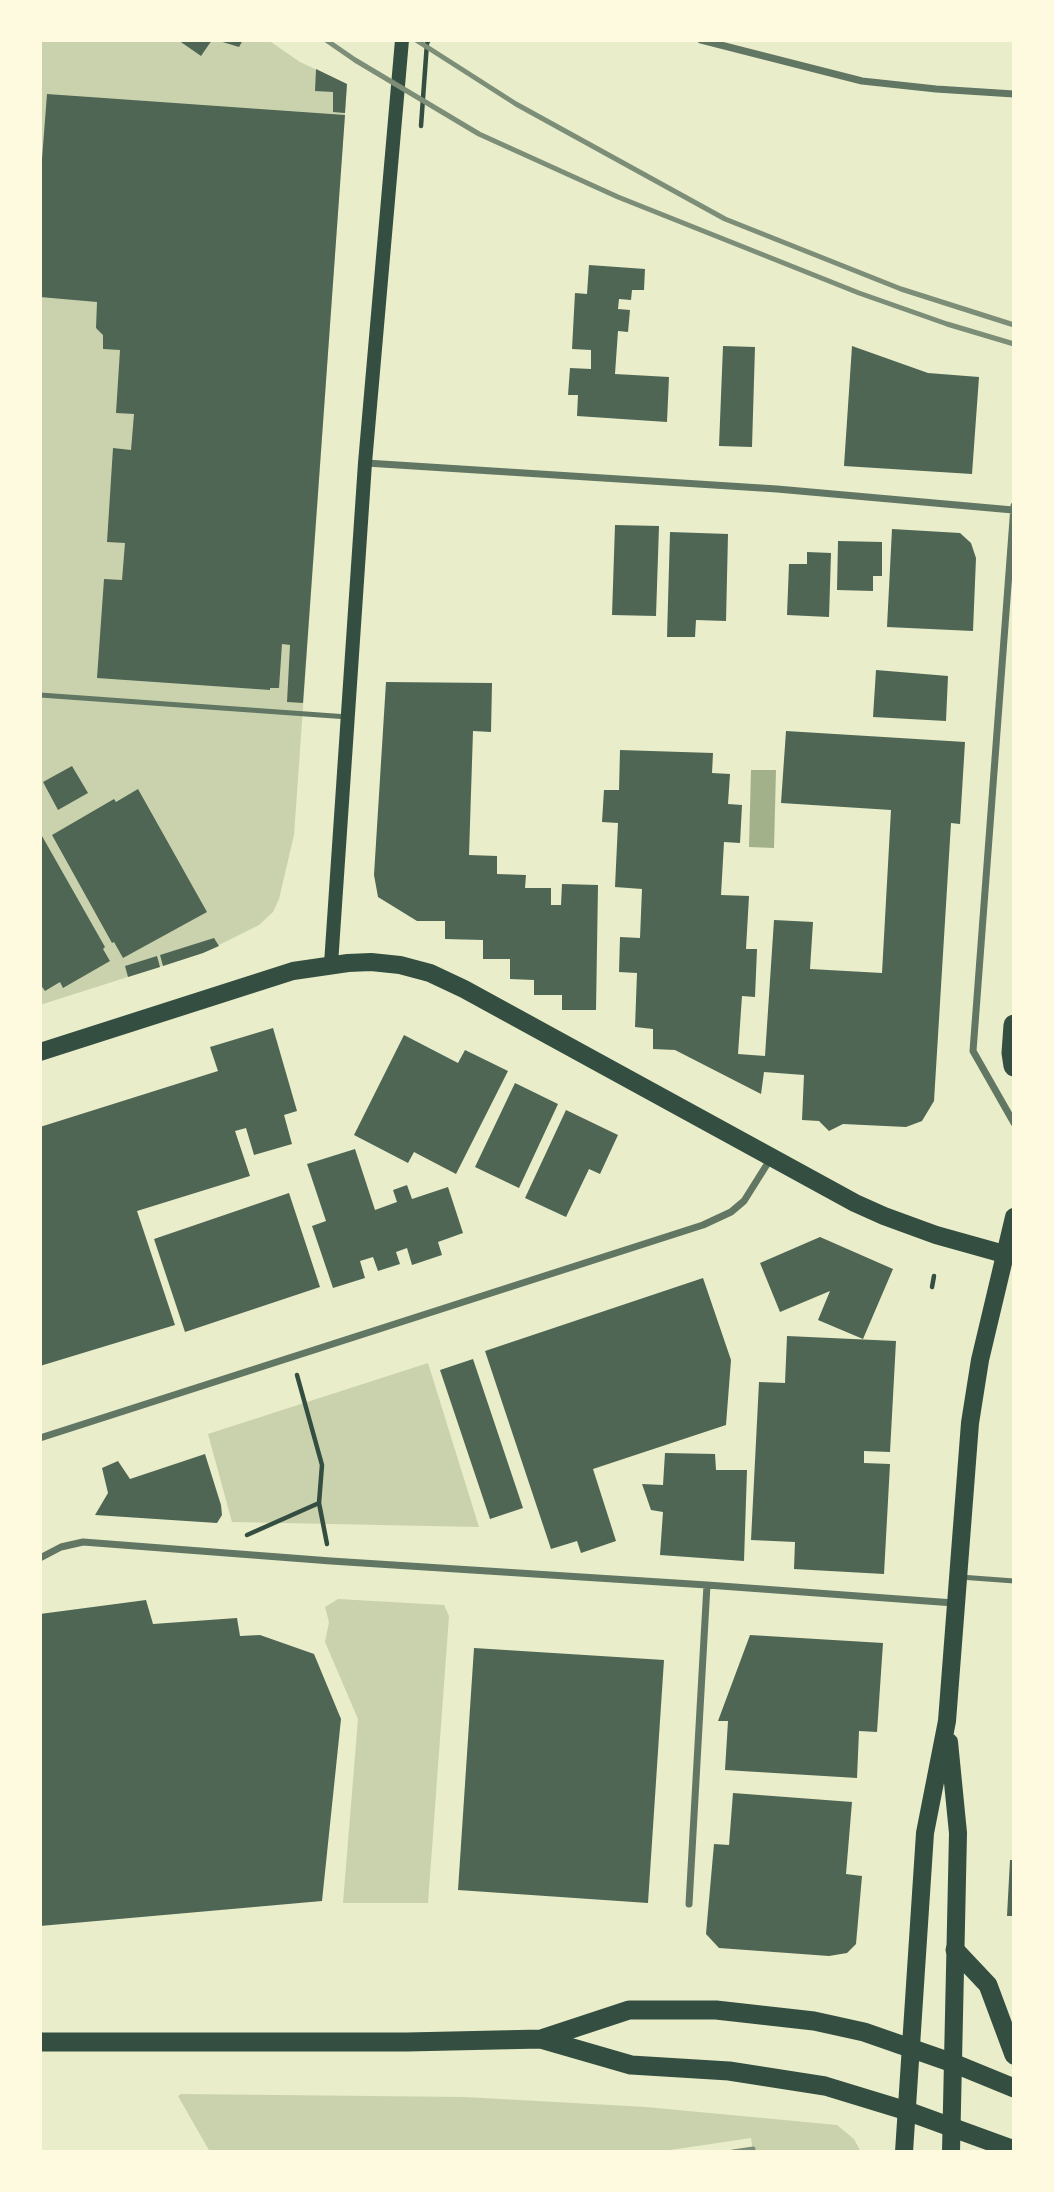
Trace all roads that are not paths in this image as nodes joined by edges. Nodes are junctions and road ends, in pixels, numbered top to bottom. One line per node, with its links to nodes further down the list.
1 (402, 40): 4 (main road)
2 (701, 40): 3 (street)
3 (1014, 94)
4 (365, 463): 5 (street); 7 (main road)
5 (1014, 508): 12 (street)
6 (40, 695): 7 (lane)
7 (348, 717): 8 (main road)
8 (331, 964): 10 (main road); 13 (main road)
9 (1014, 1025): 11 (highway)
10 (40, 1052)
11 (1014, 1066)
12 (1014, 1123)
13 (771, 1158): 15 (main road); 16 (street)
14 (1014, 1217): 15 (main road)
15 (1009, 1254): 18 (main road)
16 (40, 1438)
17 (40, 1558): 20 (street)
18 (957, 1577): 19 (lane); 21 (main road)
19 (1014, 1581)
20 (706, 1585): 21 (street); 23 (street)
21 (955, 1603): 22 (main road)
22 (947, 1721): 24 (main road); 27 (main road)
23 (689, 1904)
24 (956, 1950): 28 (highway); 29 (main road)
25 (541, 2039): 26 (highway); 27 (highway); 31 (highway)
26 (40, 2042)
27 (910, 2047): 29 (highway); 31 (main road)
28 (1014, 2055)
29 (953, 2063): 30 (highway); 32 (main road)
30 (1014, 2088)
31 (906, 2111): 32 (highway); 34 (main road)
32 (952, 2126): 33 (highway); 35 (main road)
33 (1014, 2150)
34 (904, 2152)
35 (951, 2152)

